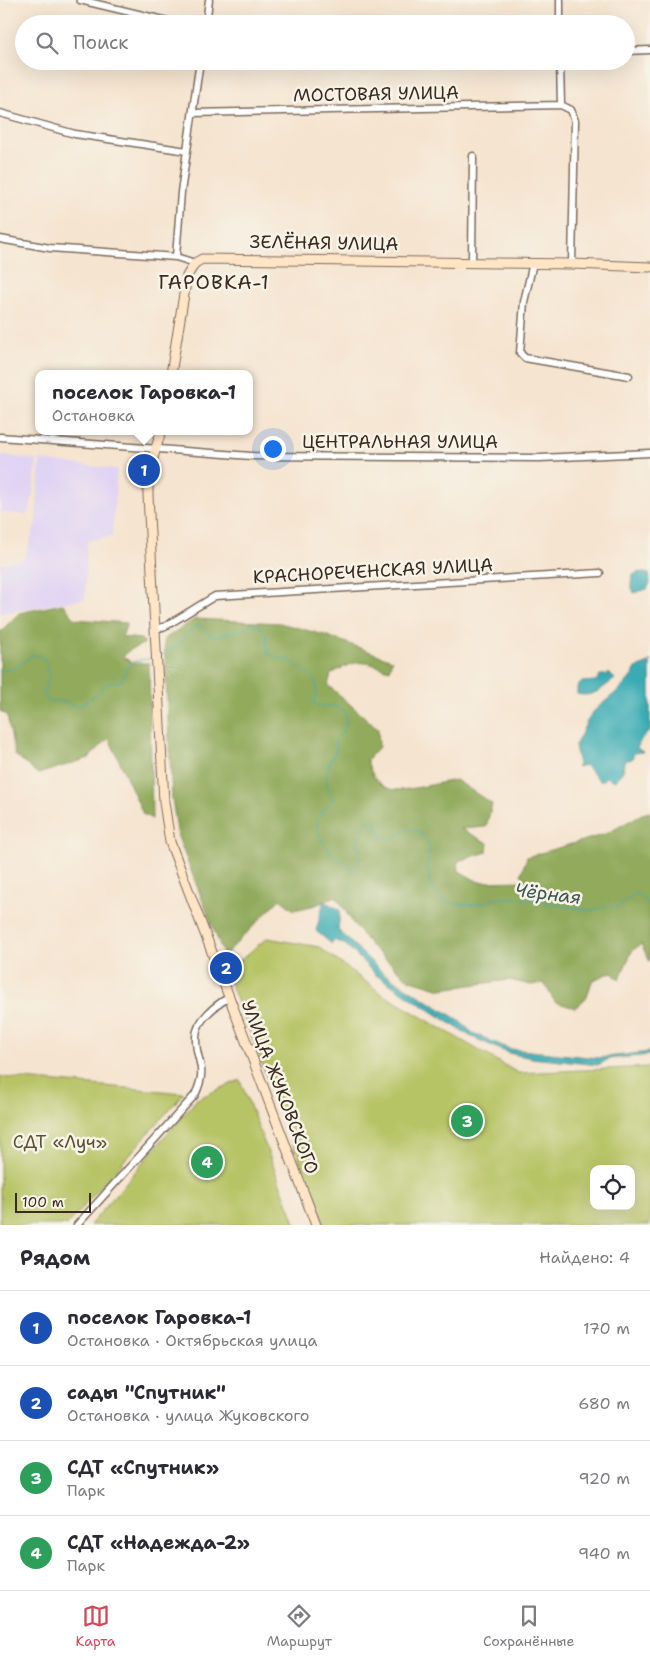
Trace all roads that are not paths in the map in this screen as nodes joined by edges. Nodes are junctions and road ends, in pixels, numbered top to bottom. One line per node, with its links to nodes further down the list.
1 (80, 0): 4 (street)
2 (209, 0): 5 (street)
3 (560, 0): 6 (street)
4 (142, 15)
5 (207, 15)
6 (560, 15)
7 (650, 50): 8 (street)
8 (635, 51)
9 (199, 70): 13 (street)
10 (560, 70): 11 (street)
11 (561, 105): 13 (street, МОСТОВАЯ УЛИЦА); 21 (street)
12 (0, 113): 14 (street)
13 (193, 113): 14 (street)
14 (188, 151): 17 (street)
15 (473, 156): 18 (street)
16 (0, 239): 17 (street, ЗЕЛЁНАЯ УЛИЦА)
17 (176, 257): 19 (street, ЗЕЛЁНАЯ УЛИЦА)
18 (472, 262): 19 (main road, ЗЕЛЁНАЯ УЛИЦА); 20 (main road, ЗЕЛЁНАЯ УЛИЦА)
19 (195, 263): 23 (main road)
20 (533, 263): 21 (main road, ЗЕЛЁНАЯ УЛИЦА); 24 (street)
21 (572, 264): 22 (main road, ЗЕЛЁНАЯ УЛИЦА)
22 (650, 267)
23 (172, 370)
24 (628, 376)
25 (160, 435): 27 (main road, УЛИЦА ЖУКОВСКОГО)
26 (0, 437): 27 (street, ЦЕНТРАЛЬНАЯ УЛИЦА)
27 (155, 447): 28 (street, ЦЕНТРАЛЬНАЯ УЛИЦА); 30 (main road, УЛИЦА ЖУКОВСКОГО)
28 (650, 453)
29 (600, 573): 30 (street, КРАСНОРЕЧЕНСКАЯ УЛИЦА)
30 (156, 629): 31 (main road, УЛИЦА ЖУКОВСКОГО)
31 (228, 998): 32 (street); 33 (main road, УЛИЦА ЖУКОВСКОГО)
32 (77, 1225)
33 (316, 1225)

